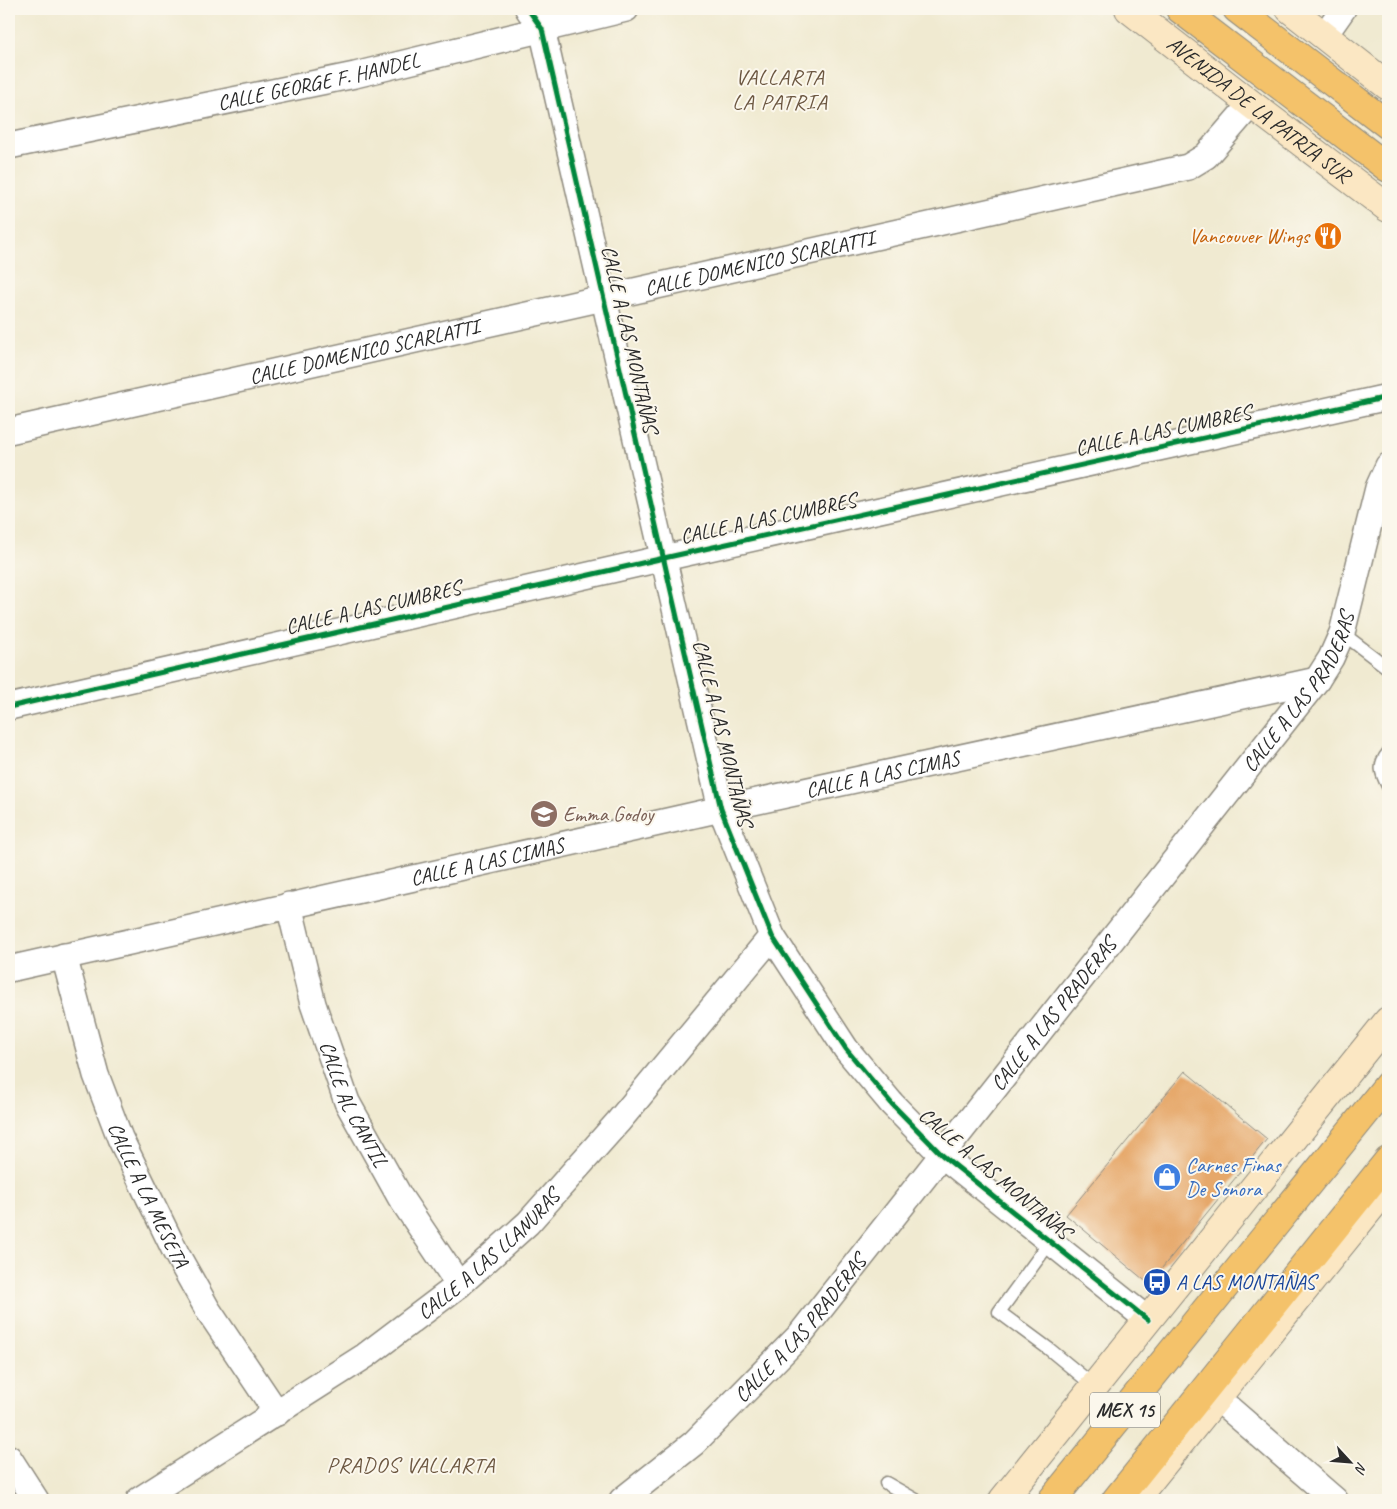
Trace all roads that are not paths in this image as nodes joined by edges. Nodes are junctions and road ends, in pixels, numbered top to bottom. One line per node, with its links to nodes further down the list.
1 (528, 9): 8 (street, CALLE A LAS MONTAÑAS)
2 (626, 9): 8 (street, CALLE GEORGE F. HANDEL)
3 (1129, 9): 11 (street, AVENIDA DE LA PATRIA SUR)
4 (1180, 9): 14 (main road)
5 (1238, 9): 12 (main road)
6 (1290, 9): 9 (street)
7 (1344, 9): 9 (street)
8 (542, 29): 13 (street, CALLE GEORGE F. HANDEL); 16 (street, CALLE A LAS MONTAÑAS)
9 (1324, 36): 10 (street)
10 (1388, 86)
11 (1251, 104): 15 (street, AVENIDA DE LA PATRIA SUR); 16 (street, CALLE DOMENICO SCARLATTI)
12 (1388, 125)
13 (9, 146)
14 (1388, 168)
15 (1388, 208)
16 (604, 298): 18 (street, CALLE DOMENICO SCARLATTI); 20 (street, CALLE A LAS MONTAÑAS)
17 (1388, 397): 20 (street, CALLE A LAS CUMBRES)
18 (9, 431)
19 (1388, 466): 21 (street, CALLE A LAS PRADERAS)
20 (664, 558): 24 (street, CALLE A LAS CUMBRES); 27 (street, CALLE A LAS MONTAÑAS)
21 (1342, 633): 22 (lane); 23 (street, CALLE A LAS PRADERAS)
22 (1388, 668)
23 (1317, 680): 27 (street, CALLE A LAS CIMAS); 34 (street, CALLE A LAS PRADERAS)
24 (9, 706)
25 (1388, 753): 26 (lane)
26 (1388, 786)
27 (722, 809): 28 (street, CALLE A LAS CIMAS); 29 (street, CALLE A LAS MONTAÑAS)
28 (289, 906): 30 (street, CALLE A LAS CIMAS); 38 (street, CALLE AL CANTIL)
29 (772, 936): 34 (street, CALLE A LAS MONTAÑAS); 38 (street, CALLE A LAS LLANURAS)
30 (64, 956): 31 (street, CALLE A LAS CIMAS); 42 (street, CALLE A LA MESETA)
31 (9, 969)
32 (1388, 1021): 39 (street)
33 (1388, 1085): 51 (main road, MEX 15)
34 (942, 1155): 37 (street, CALLE A LAS MONTAÑAS); 48 (street, CALLE A LAS PRADERAS)
35 (1388, 1161): 43 (main road, MEX 15)
36 (1388, 1186): 41 (street)
37 (1050, 1242): 39 (street, CALLE A LAS MONTAÑAS); 40 (lane)
38 (459, 1284): 42 (street, CALLE A LAS LLANURAS)
39 (1148, 1320): 40 (street)
40 (1094, 1386): 50 (street)
41 (1217, 1398): 54 (street); 55 (street)
42 (277, 1413): 47 (street, CALLE A LAS LLANURAS)
43 (1179, 1422): 52 (main road, MEX 15); 53 (main road)
44 (9, 1458): 46 (street)
45 (886, 1483): 49 (lane)
46 (36, 1500)
47 (139, 1500)
48 (622, 1500)
49 (916, 1500)
50 (1002, 1500)
51 (1052, 1500)
52 (1116, 1500)
53 (1126, 1500)
54 (1134, 1500)
55 (1335, 1500)

